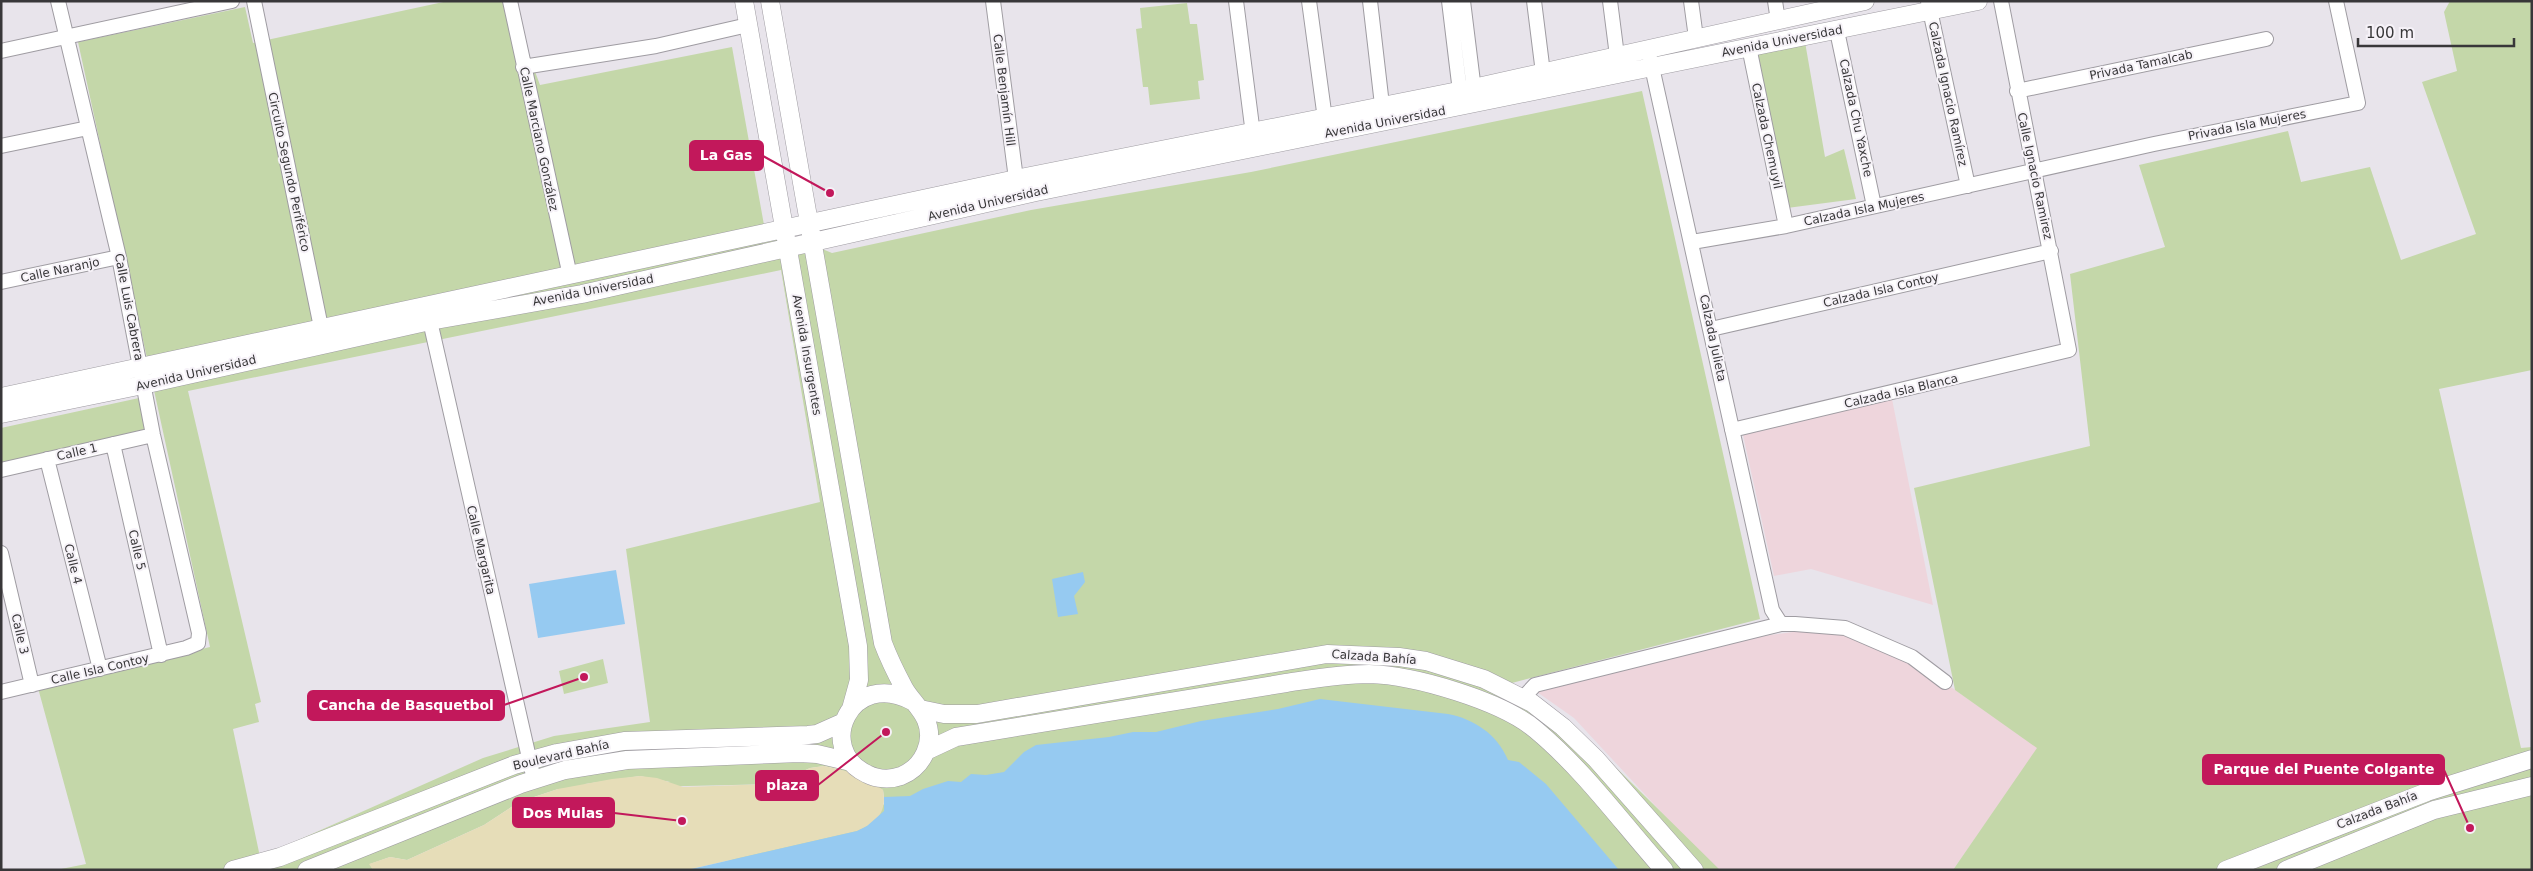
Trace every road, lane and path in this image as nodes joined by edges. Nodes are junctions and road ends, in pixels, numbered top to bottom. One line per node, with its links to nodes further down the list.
1 (58, 1): 26 (street, Calle Luis Cabrera)
2 (232, 1): 26 (street)
3 (254, 1): 59 (street, Circuito Segundo Periférico)
4 (510, 1): 33 (street, Calle Marciano González)
5 (744, 1): 24 (main road, Avenida Insurgentes)
6 (770, 1): 47 (main road, Avenida Insurgentes)
7 (993, 1): 44 (street, Calle Benjamín Hill)
8 (1236, 1): 41 (street)
9 (1309, 1): 39 (street)
10 (1370, 1): 38 (street)
11 (1449, 1): 37 (street)
12 (1463, 1): 37 (street)
13 (1534, 1): 35 (street)
14 (1610, 1): 32 (street)
15 (1691, 1): 27 (street)
16 (1775, 1): 23 (street)
17 (1865, 1): 21 (main road, Avenida Universidad)
18 (1978, 1): 22 (main road, Avenida Universidad)
19 (2001, 1): 36 (street, Calle Ignacio Ramirez)
20 (2336, 1): 43 (street, Privada Isla Mujeres)
21 (1846, 3): 23 (main road, Avenida Universidad)
22 (1929, 6): 25 (main road, Avenida Universidad); 45 (street, Calzada Ignacio Ramírez)
23 (1778, 21): 27 (main road, Avenida Universidad)
24 (748, 25): 33 (street); 49 (main road, Avenida Insurgentes)
25 (1837, 31): 29 (main road, Avenida Universidad); 46 (street, Calzada Chu Yaxche)
26 (66, 36): 31 (street); 40 (street, Calle Luis Cabrera)
27 (1696, 38): 30 (main road, Avenida Universidad)
28 (2266, 39): 36 (street, Privada Tamalcab)
29 (1749, 47): 34 (main road, Avenida Universidad); 48 (street, Calzada Chemuyil)
30 (1648, 49): 32 (main road, Avenida Universidad); 34 (street, Calzada Julieta)
31 (1, 51)
32 (1617, 56): 35 (main road, Avenida Universidad)
33 (523, 66): 55 (street, Calle Marciano González)
34 (1653, 68): 37 (main road, Avenida Universidad); 51 (street, Calzada Julieta)
35 (1543, 73): 37 (main road, Avenida Universidad)
36 (2017, 91): 43 (street, Calle Ignacio Ramirez)
37 (1468, 97): 38 (main road, Avenida Universidad); 41 (main road, Avenida Universidad)
38 (1382, 105): 39 (main road, Avenida Universidad)
39 (1325, 119): 41 (main road, Avenida Universidad)
40 (88, 128): 42 (street); 54 (street, Calle Luis Cabrera)
41 (1254, 141): 44 (main road, Avenida Universidad); 50 (main road, Avenida Universidad)
42 (1, 146)
43 (2035, 171): 45 (street, Calzada Isla Mujeres); 53 (street, Calle Ignacio Ramirez)
44 (1016, 179): 47 (main road, Avenida Universidad)
45 (1968, 186): 46 (street, Calzada Isla Mujeres)
46 (1874, 206): 48 (street, Calzada Isla Mujeres)
47 (809, 223): 49 (main road, Avenida Universidad); 50 (main road, Avenida Insurgentes)
48 (1786, 226): 51 (street, Calzada Isla Mujeres)
49 (784, 228): 52 (main road, Avenida Insurgentes); 55 (main road, Avenida Universidad)
50 (812, 242): 52 (main road, Avenida Universidad); 66 (main road, Avenida Insurgentes)
51 (1692, 242): 58 (street, Calzada Julieta)
52 (788, 248): 57 (main road, Avenida Universidad); 67 (main road, Avenida Insurgentes)
53 (2051, 251): 58 (street, Calzada Isla Contoy); 60 (street, Calle Ignacio Ramirez)
54 (119, 257): 56 (street, Calle Naranjo); 61 (street, Calle Luis Cabrera)
55 (570, 276): 59 (main road, Avenida Universidad)
56 (1, 282)
57 (430, 320): 59 (main road, Avenida Universidad); 85 (street, Calle Margarita)
58 (1711, 329): 65 (street, Calzada Julieta)
59 (323, 335): 61 (main road, Avenida Universidad); 62 (main road, Avenida Universidad)
60 (2068, 350): 65 (street, Calzada Isla Blanca)
61 (141, 366): 62 (street, Calle Luis Cabrera); 63 (main road, Avenida Universidad)
62 (143, 385): 64 (main road, Avenida Universidad); 68 (street, Calle Luis Cabrera)
63 (1, 398)
64 (1, 414)
65 (1732, 430): 73 (street, Calzada Julieta)
66 (846, 431): 67 (main road); 81 (main road, Avenida Insurgentes)
67 (820, 432): 82 (main road, Avenida Insurgentes)
68 (153, 435): 69 (street, Calle 1); 74 (street, Calle Luis Cabrera)
69 (113, 444): 70 (street, Calle 1); 75 (street, Calle 5)
70 (47, 459): 71 (street, Calle 1); 76 (street, Calle 4)
71 (1, 470)
72 (1, 553): 78 (street, Calle 3)
73 (1781, 624): 77 (street); 80 (street)
74 (198, 642): 75 (street, Calle Isla Contoy)
75 (160, 655): 76 (street, Calle Isla Contoy)
76 (100, 669): 78 (street, Calle Isla Contoy)
77 (1945, 682)
78 (32, 685): 79 (street, Calle Isla Contoy)
79 (1, 692)
80 (1522, 698): 81 (main road, Calzada Bahía); 90 (main road, Calzada Bahía)
81 (916, 705): 82 (main road); 83 (main road)
82 (847, 715): 85 (main road, Boulevard Bahía); 86 (main road)
83 (926, 750): 86 (main road); 92 (main road, Calzada Bahía)
84 (2532, 759): 89 (main road, Calzada Bahía)
85 (528, 761): 87 (street, Calle Margarita); 93 (main road, Boulevard Bahía)
86 (851, 762): 87 (main road, Boulevard Bahía)
87 (535, 779): 94 (main road, Boulevard Bahía)
88 (2532, 786): 91 (main road, Calzada Bahía)
89 (2360, 816): 91 (main road); 97 (main road, Calzada Bahía)
90 (1658, 830): 92 (main road); 96 (main road, Calzada Bahía)
91 (2369, 838): 98 (main road, Calzada Bahía)
92 (1642, 846): 95 (main road, Calzada Bahía)
93 (233, 870)
94 (307, 870)
95 (1664, 870)
96 (1694, 870)
97 (2226, 870)
98 (2286, 870)

